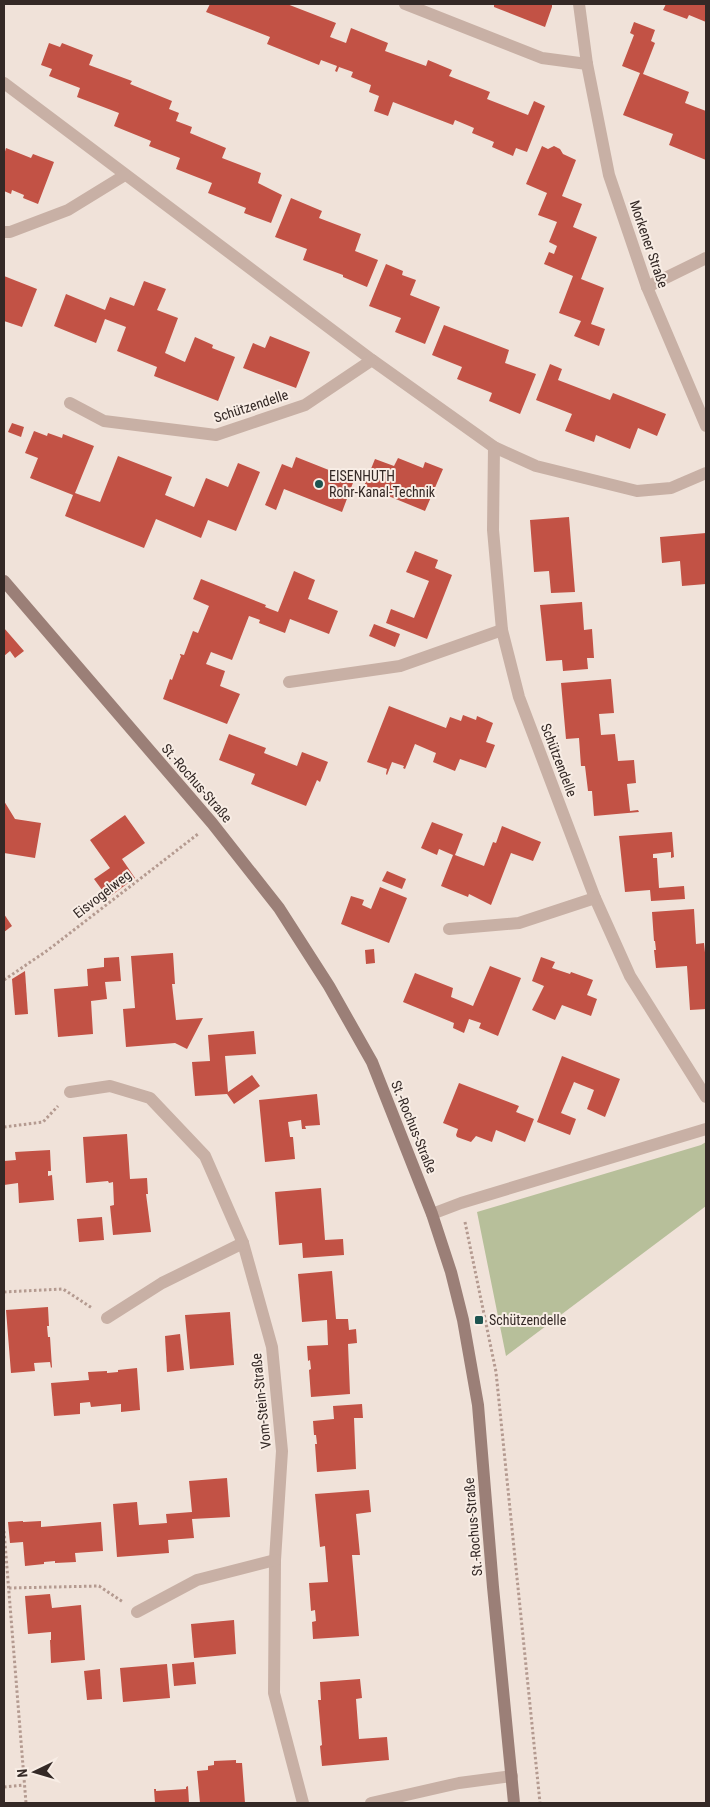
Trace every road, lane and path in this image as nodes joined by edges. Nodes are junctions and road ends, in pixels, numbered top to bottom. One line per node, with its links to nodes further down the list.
1 (405, 4): 3 (street)
2 (579, 4): 3 (street, Morkener Straße)
3 (587, 64): 8 (street, Morkener Straße)
4 (4, 83): 5 (street)
5 (125, 175): 6 (street); 9 (street)
6 (4, 232)
7 (706, 258): 8 (street)
8 (647, 287): 11 (street, Morkener Straße)
9 (372, 360): 10 (street, Schützendelle); 12 (street)
10 (70, 403)
11 (706, 426)
12 (494, 447): 13 (street); 15 (street, Schützendelle)
13 (706, 473)
14 (4, 581): 17 (street, St.-Rochus-Straße)
15 (502, 630): 16 (street); 18 (street, Schützendelle)
16 (289, 682)
17 (212, 823): 20 (path, Eisvogelweg); 25 (street, St.-Rochus-Straße)
18 (594, 898): 19 (street); 22 (street, Schützendelle)
19 (449, 929)
20 (4, 980)
21 (70, 1092): 23 (path); 26 (street, Vom-Stein-Straße)
22 (706, 1098)
23 (4, 1127)
24 (706, 1129): 25 (street)
25 (432, 1214): 33 (street, St.-Rochus-Straße)
26 (243, 1243): 28 (street); 30 (street, Vom-Stein-Straße)
27 (4, 1292): 28 (path)
28 (106, 1318)
29 (4, 1531): 31 (path)
30 (275, 1560): 32 (street); 37 (street, Vom-Stein-Straße)
31 (9, 1588): 32 (path); 34 (path)
32 (137, 1612)
33 (512, 1776): 38 (street); 39 (street, St.-Rochus-Straße)
34 (24, 1785): 35 (path); 36 (path)
35 (4, 1787)
36 (26, 1803)
37 (303, 1803)
38 (371, 1803)
39 (514, 1803)

